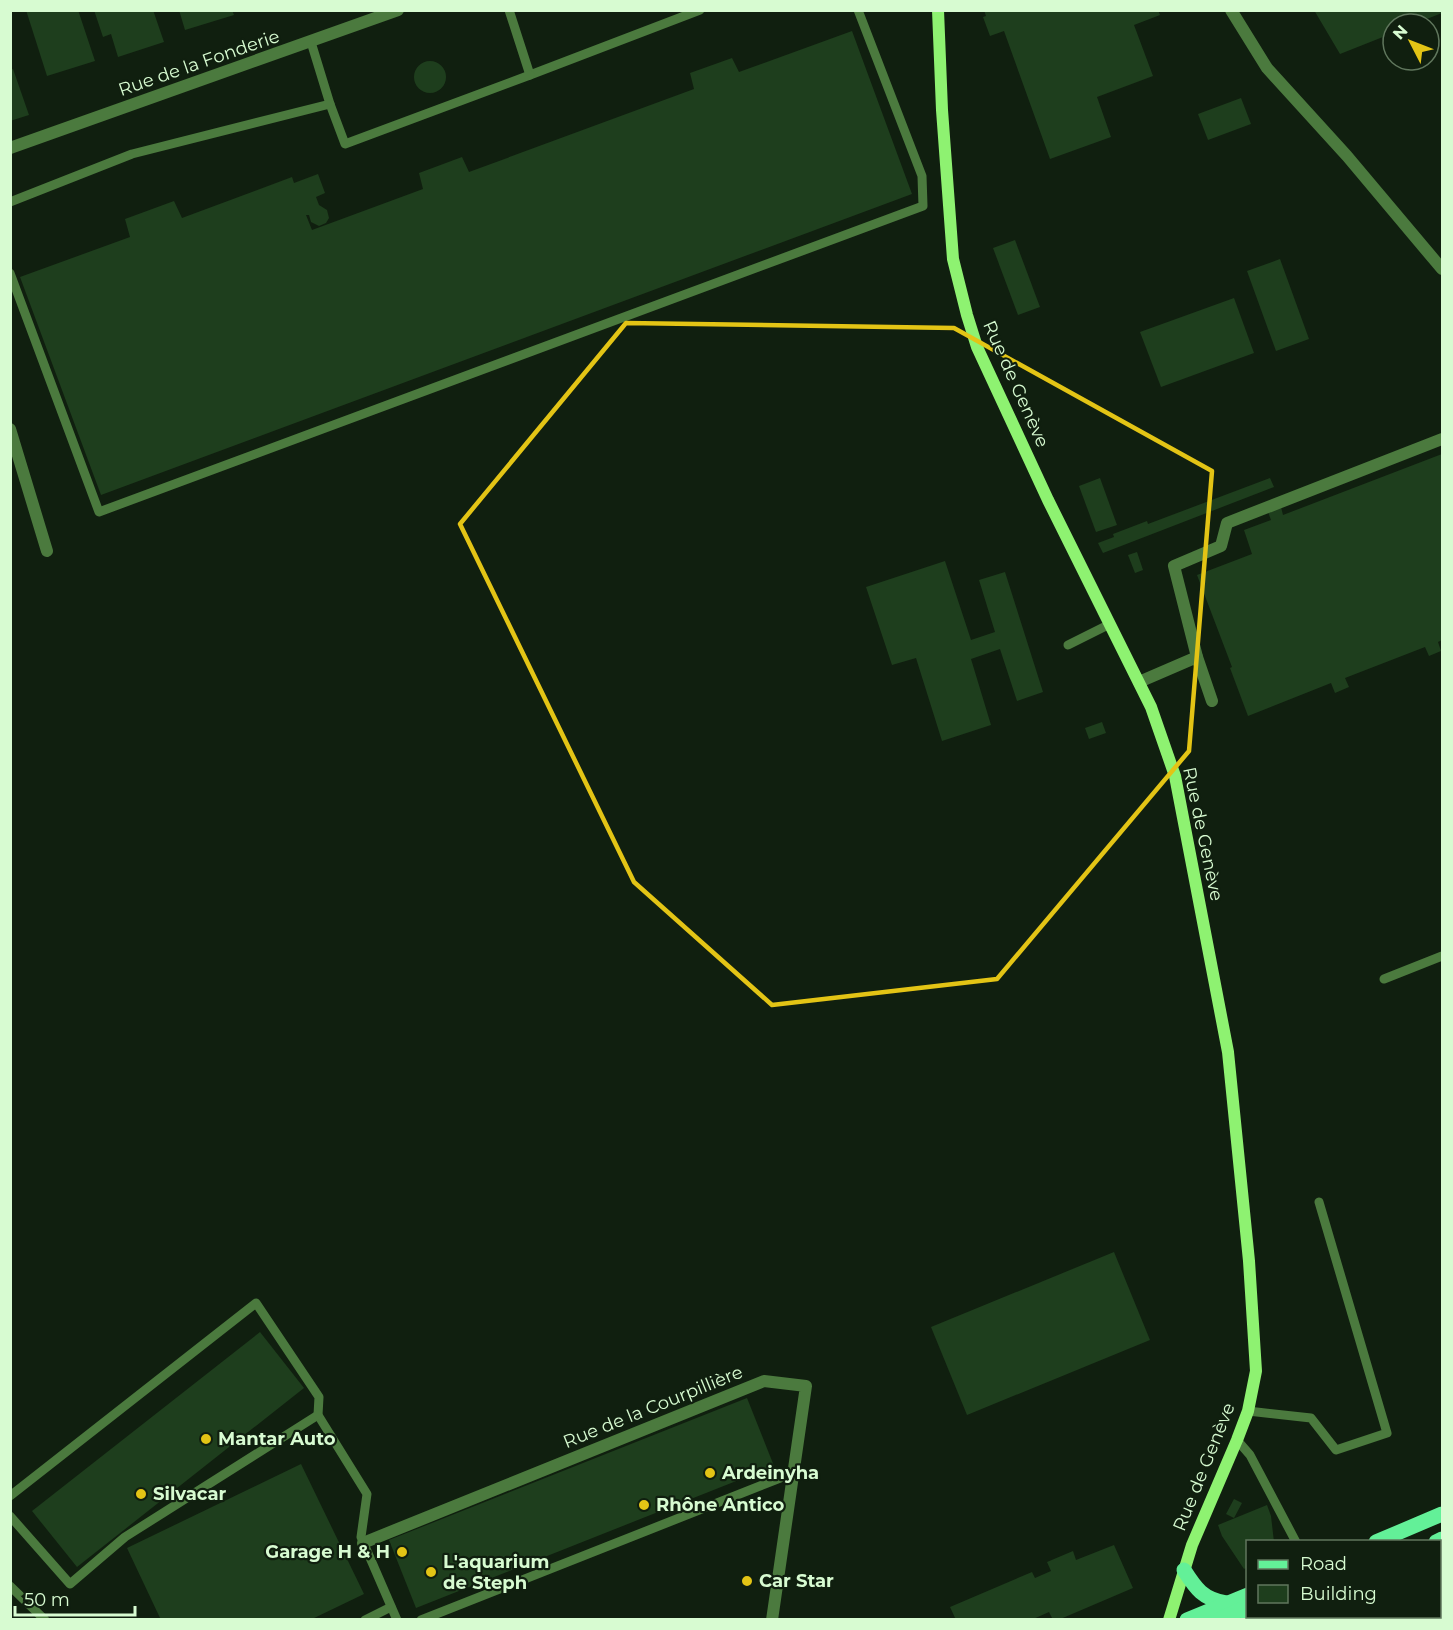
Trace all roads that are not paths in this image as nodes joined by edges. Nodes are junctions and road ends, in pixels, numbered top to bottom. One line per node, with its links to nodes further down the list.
1 (398, 10): 7 (street, Rue de la Fonderie)
2 (509, 10): 8 (lane)
3 (700, 10): 8 (lane)
4 (858, 10): 13 (lane)
5 (938, 10): 17 (street, Rue de Genève)
6 (1231, 10): 12 (street)
7 (311, 42): 9 (lane); 10 (street, Rue de la Fonderie)
8 (530, 75): 9 (lane)
9 (330, 104): 11 (lane)
10 (10, 148)
11 (10, 202)
12 (1443, 269)
13 (10, 273)
14 (10, 429): 16 (street)
15 (1443, 440): 19 (street)
16 (47, 551)
17 (1110, 624): 18 (lane); 20 (street, Rue de Genève)
18 (1068, 645)
19 (1197, 657): 20 (street); 21 (street)
20 (1139, 682): 25 (street, Rue de Genève)
21 (1212, 701)
22 (1443, 956): 23 (lane)
23 (1384, 979)
24 (1319, 1202): 25 (lane)
25 (1248, 1411): 27 (street, Rue de Genève)
26 (318, 1415): 29 (lane); 31 (lane); 36 (lane)
27 (1237, 1440): 33 (lane); 37 (street, Rue de Genève)
28 (793, 1473): 36 (street, Rue de la Courpillière); 46 (lane); 47 (street, Rue de la Courpillière)
29 (10, 1496)
30 (1443, 1514): 32 (main road)
31 (10, 1516)
32 (1404, 1530): 34 (main road); 35 (main road)
33 (1295, 1540)
34 (1382, 1540)
35 (1386, 1540)
36 (363, 1543): 41 (lane)
37 (1184, 1570): 40 (main road); 48 (street, Rue de Genève)
38 (10, 1586): 43 (lane)
39 (1246, 1595): 40 (main road)
40 (1226, 1603): 49 (main road)
41 (391, 1607): 44 (lane); 45 (lane)
42 (1246, 1607): 50 (main road)
43 (45, 1620)
44 (365, 1620)
45 (397, 1620)
46 (421, 1620)
47 (772, 1620)
48 (1169, 1620)
49 (1187, 1620)
50 (1218, 1620)

